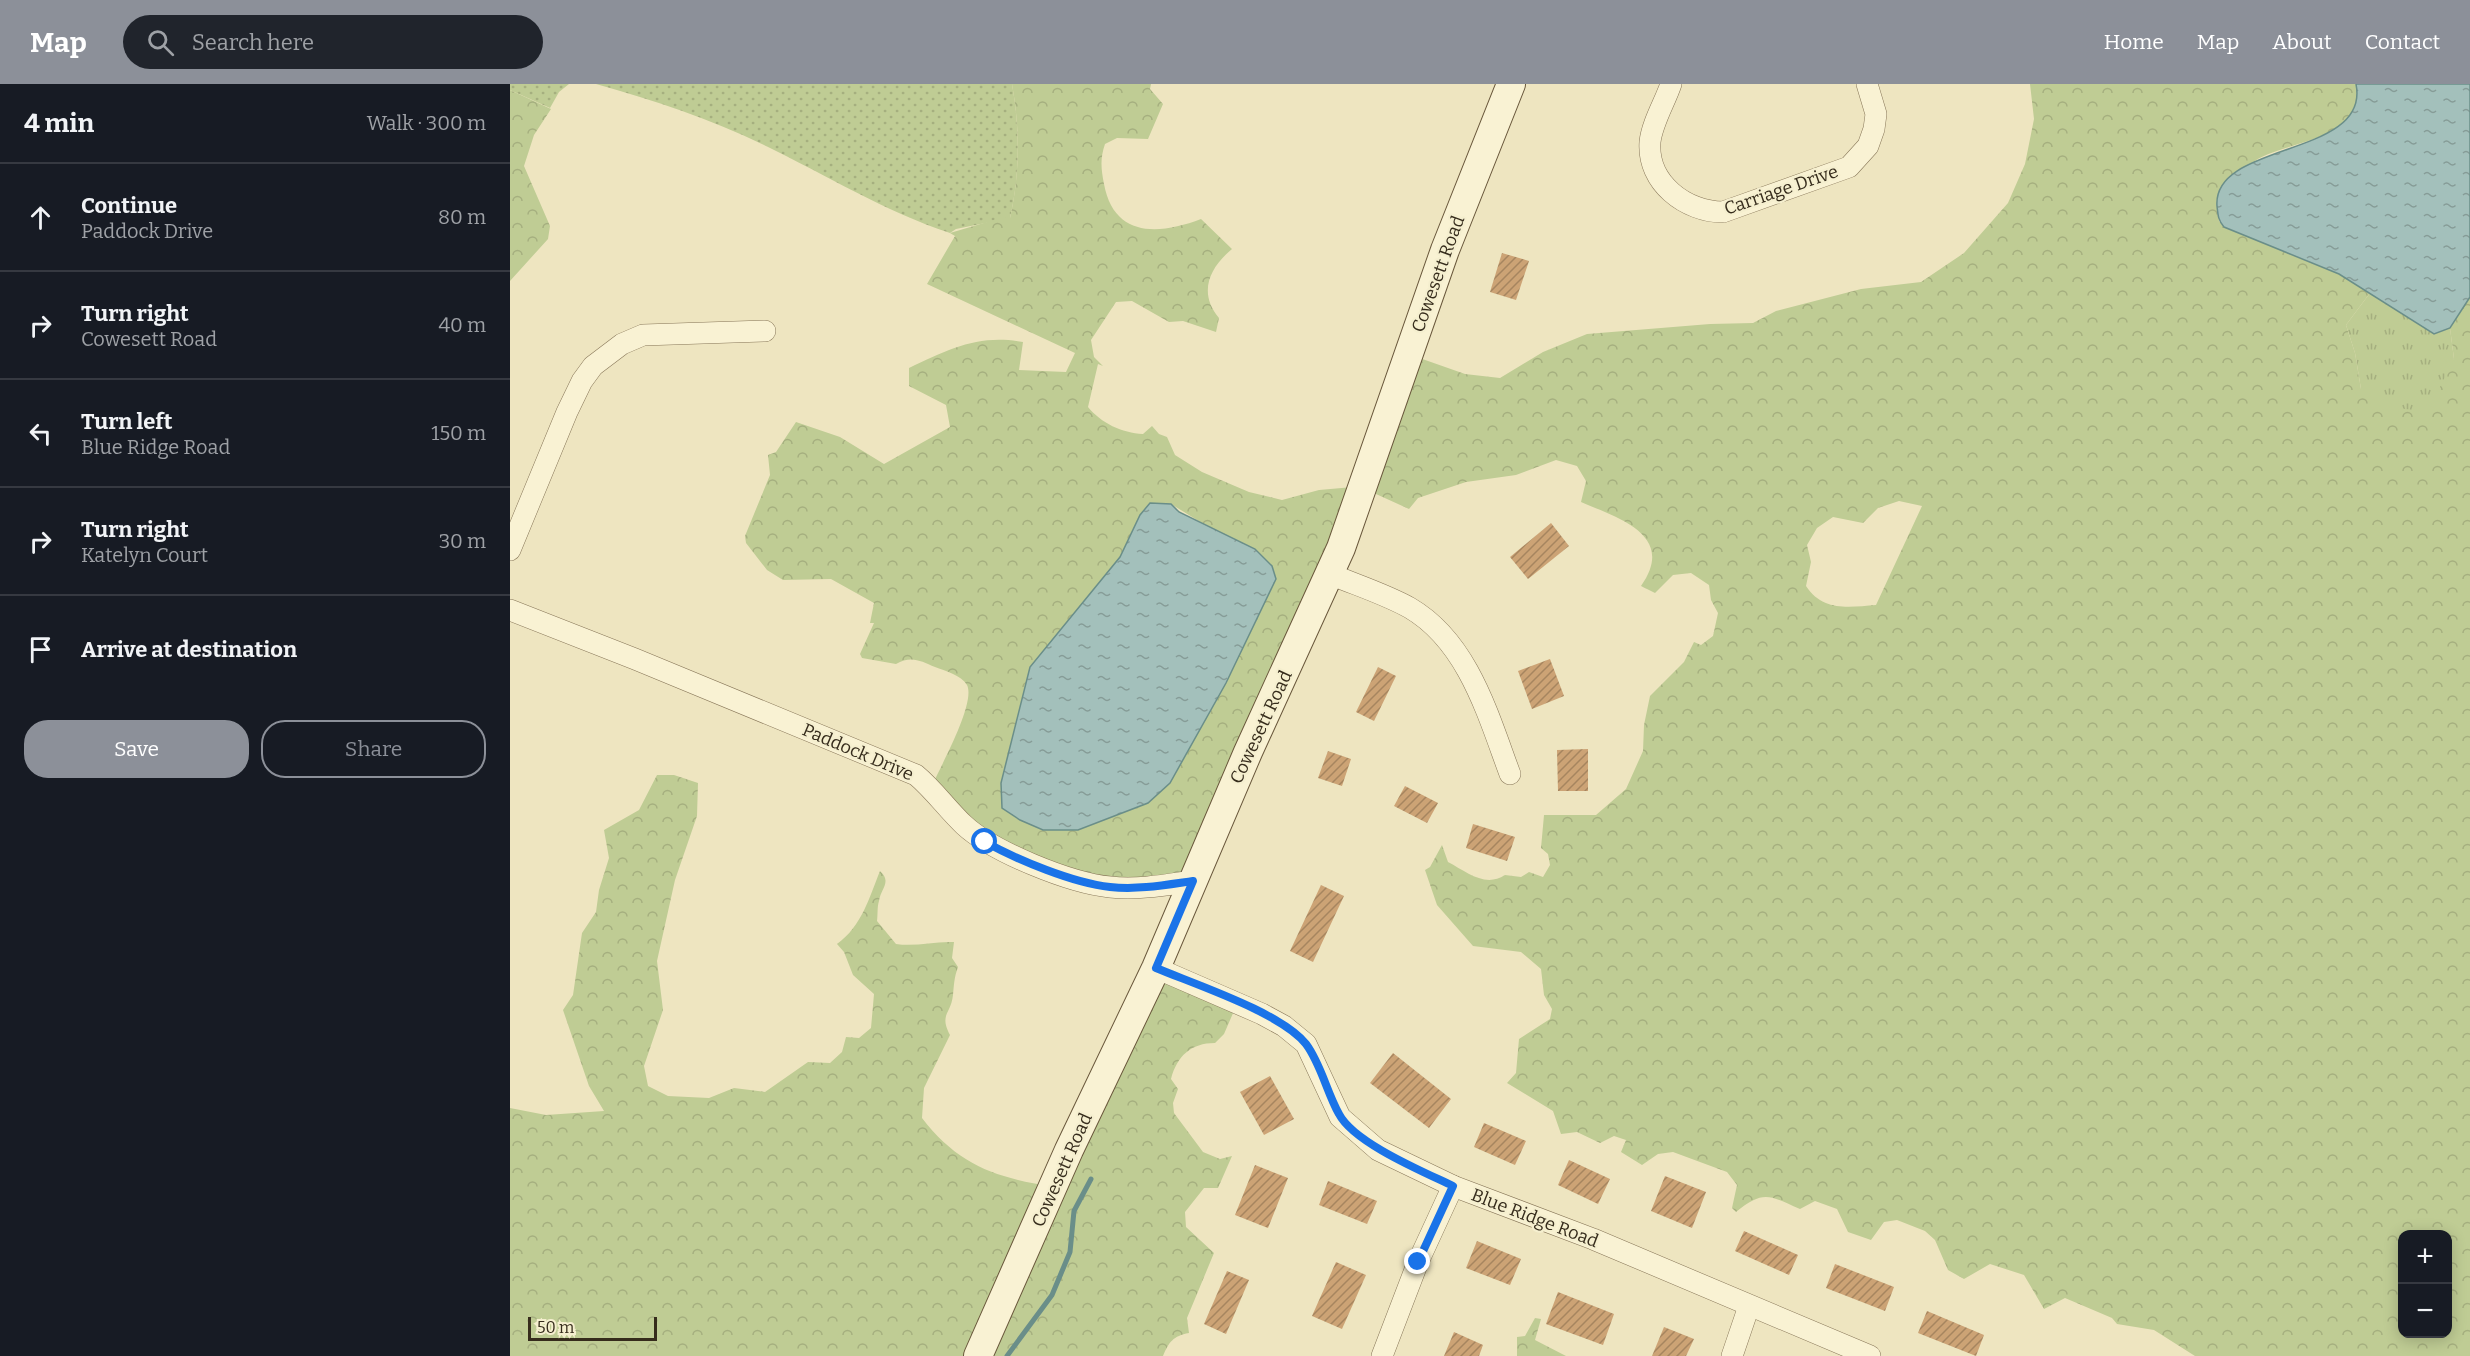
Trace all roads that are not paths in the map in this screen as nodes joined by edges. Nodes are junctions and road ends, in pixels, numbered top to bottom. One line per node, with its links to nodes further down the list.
1 (1511, 84): 6 (main road, Cowesett Road)
2 (1671, 84): 3 (street, Carriage Drive)
3 (1867, 84)
4 (765, 332): 5 (street)
5 (510, 550)
6 (1330, 574): 8 (street); 9 (main road, Cowesett Road)
7 (510, 610): 9 (street, Paddock Drive)
8 (1510, 774)
9 (1193, 881): 10 (main road, Cowesett Road)
10 (1156, 968): 11 (street, Blue Ridge Road); 13 (main road, Cowesett Road)
11 (1453, 1186): 12 (street, Blue Ridge Road); 14 (street)
12 (1749, 1306): 15 (street); 16 (street, Blue Ridge Road)
13 (978, 1356)
14 (1382, 1356)
15 (1732, 1356)
16 (1870, 1356)

